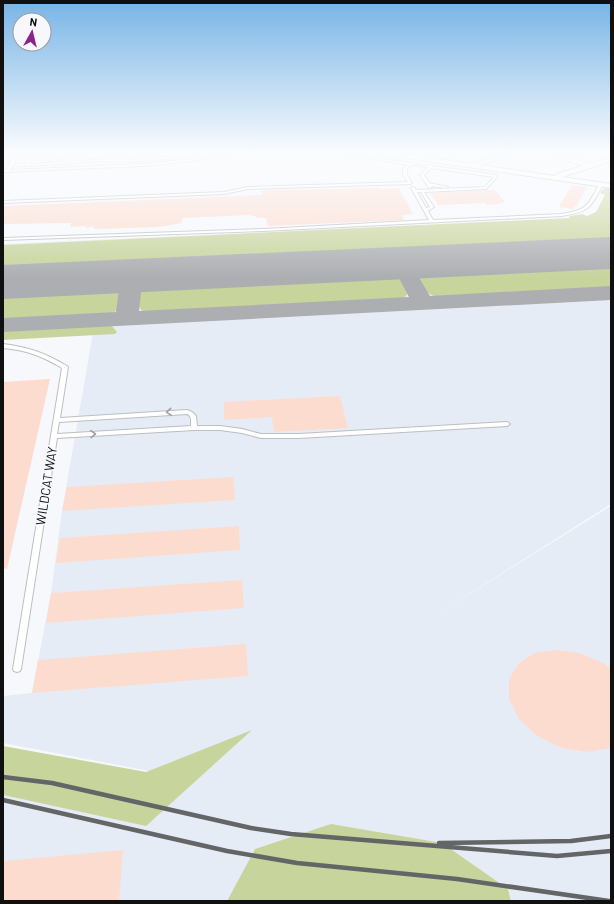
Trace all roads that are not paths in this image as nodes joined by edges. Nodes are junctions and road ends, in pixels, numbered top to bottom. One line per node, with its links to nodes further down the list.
1 (195, 194): 5 (lane)
2 (417, 194): 6 (lane)
3 (424, 194): 6 (lane)
4 (596, 194): 7 (lane)
5 (3, 202)
6 (426, 210): 7 (lane)
7 (432, 222): 8 (lane)
8 (3, 239)
9 (3, 346): 10 (lane, WILDCAT WAY)
10 (56, 420): 12 (lane, one-way to 10); 13 (lane, WILDCAT WAY)
11 (508, 424): 12 (lane)
12 (194, 428): 13 (lane, one-way to 12)
13 (54, 436): 14 (lane, WILDCAT WAY)
14 (17, 669)

